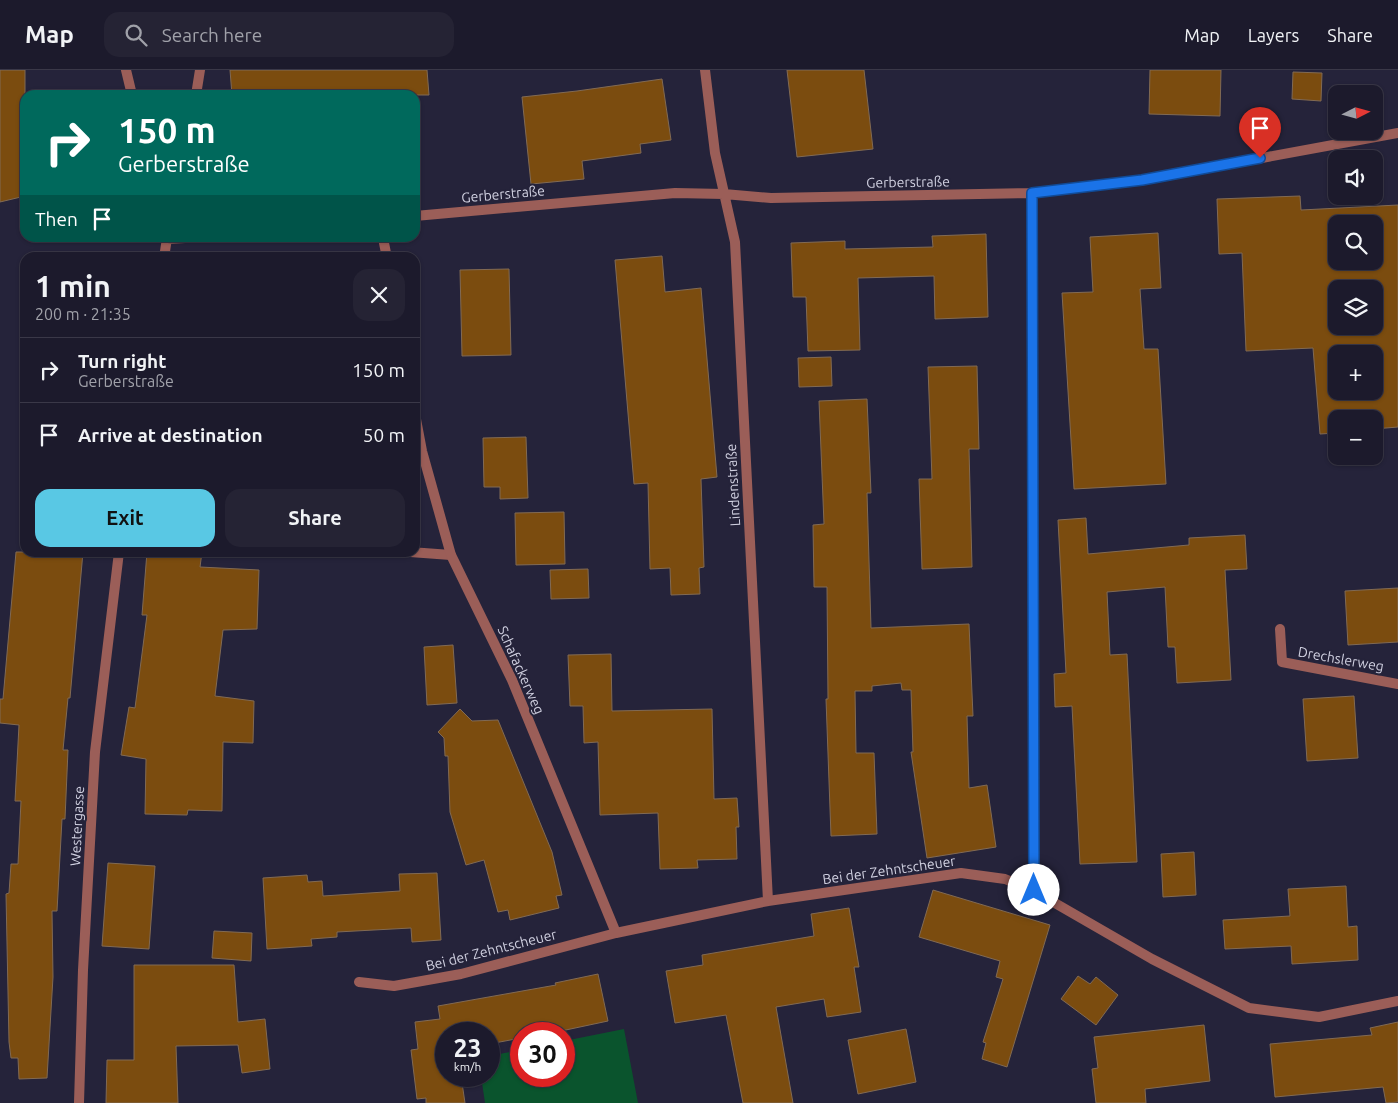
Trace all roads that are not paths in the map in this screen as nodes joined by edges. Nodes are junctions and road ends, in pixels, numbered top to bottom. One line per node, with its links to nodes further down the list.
1 (126, 70): 4 (street)
2 (200, 70): 5 (street)
3 (706, 70): 8 (street, Lindenstraße)
4 (131, 90)
5 (197, 90)
6 (1398, 133): 7 (street, Gerberstraße)
7 (1032, 193): 8 (street, Gerberstraße); 16 (street)
8 (724, 194): 9 (street, Gerberstraße); 17 (street, Lindenstraße)
9 (420, 216)
10 (420, 440): 12 (street, Schafackerweg)
11 (420, 553): 12 (street)
12 (451, 555): 18 (street, Schafackerweg)
13 (118, 557): 21 (street, Westergasse)
14 (1280, 629): 15 (street, Drechslerweg)
15 (1398, 684)
16 (1034, 890): 17 (street, Bei der Zehntscheuer); 20 (street, Bei der Zehntscheuer)
17 (768, 902): 18 (street, Bei der Zehntscheuer)
18 (616, 933): 19 (street, Bei der Zehntscheuer)
19 (359, 982)
20 (1398, 1000)
21 (79, 1103)

